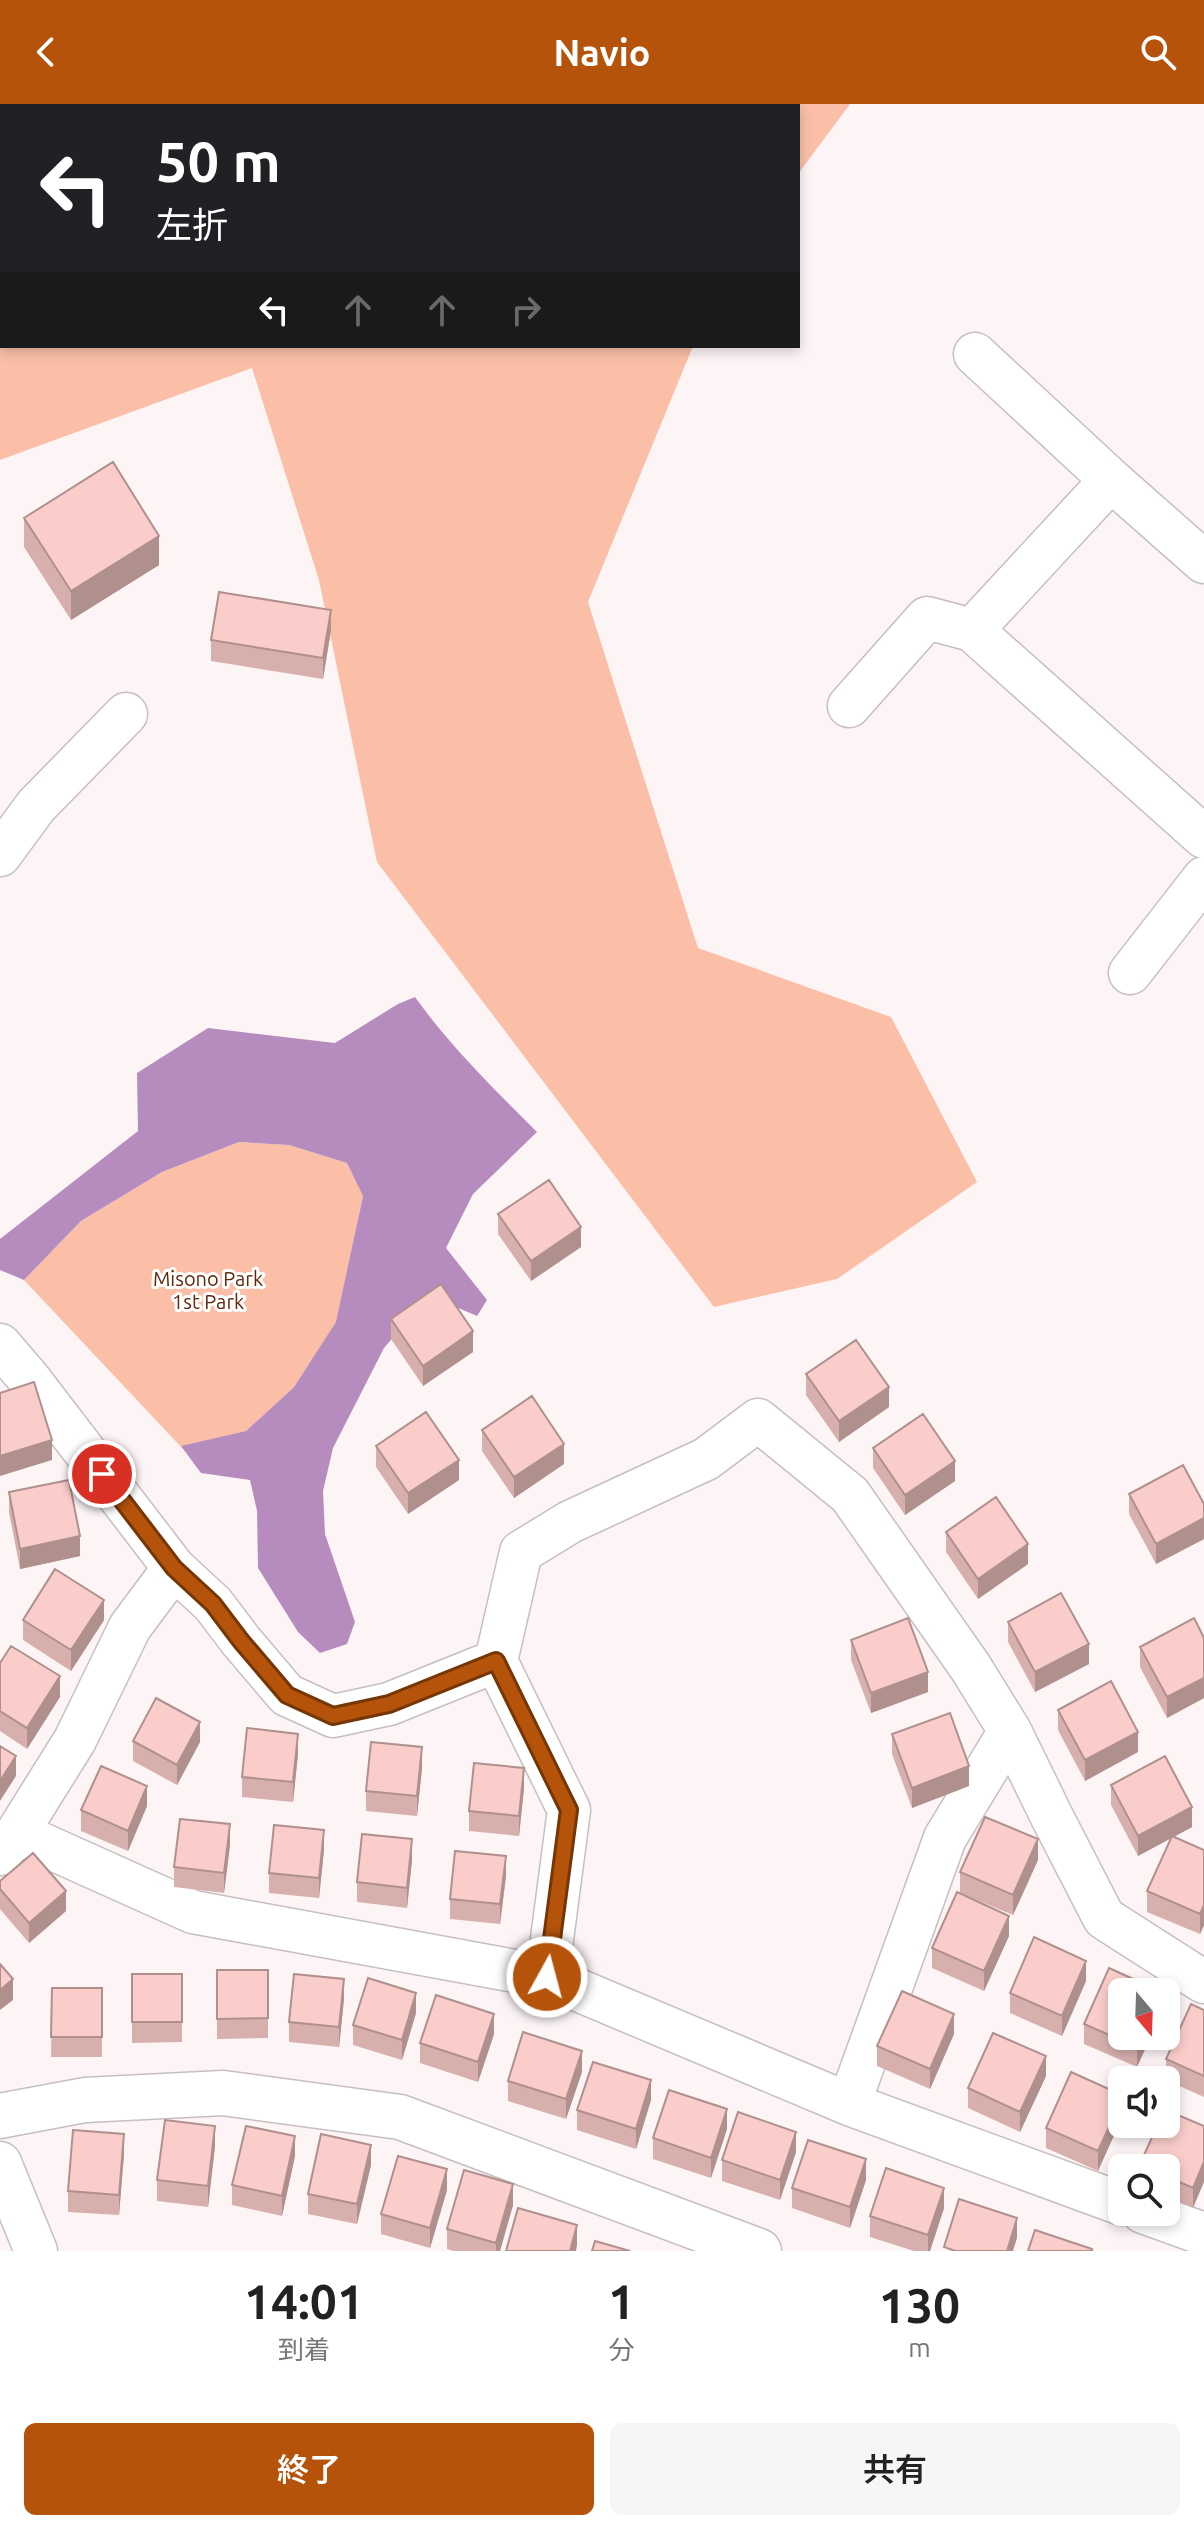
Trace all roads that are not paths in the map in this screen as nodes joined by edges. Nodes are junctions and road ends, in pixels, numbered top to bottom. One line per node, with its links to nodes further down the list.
1 (975, 354): 2 (street)
2 (1111, 480): 3 (street); 4 (street)
3 (1204, 562)
4 (972, 630): 5 (street); 7 (street)
5 (849, 706)
6 (126, 714): 8 (street)
7 (1204, 837)
8 (0, 855)
9 (1204, 878): 10 (street)
10 (1130, 973)
11 (0, 1345): 12 (street)
12 (174, 1568): 13 (street); 15 (street)
13 (496, 1661): 14 (street); 16 (street)
14 (1010, 1731): 17 (street); 18 (street)
15 (9, 1844): 16 (street)
16 (547, 1977): 18 (street)
17 (1204, 1982)
18 (849, 2104): 21 (street)
19 (0, 2116): 25 (street)
20 (0, 2163): 24 (street)
21 (1108, 2199)
22 (1180, 2225): 23 (street)
23 (1204, 2234)
24 (36, 2251)
25 (759, 2251)

